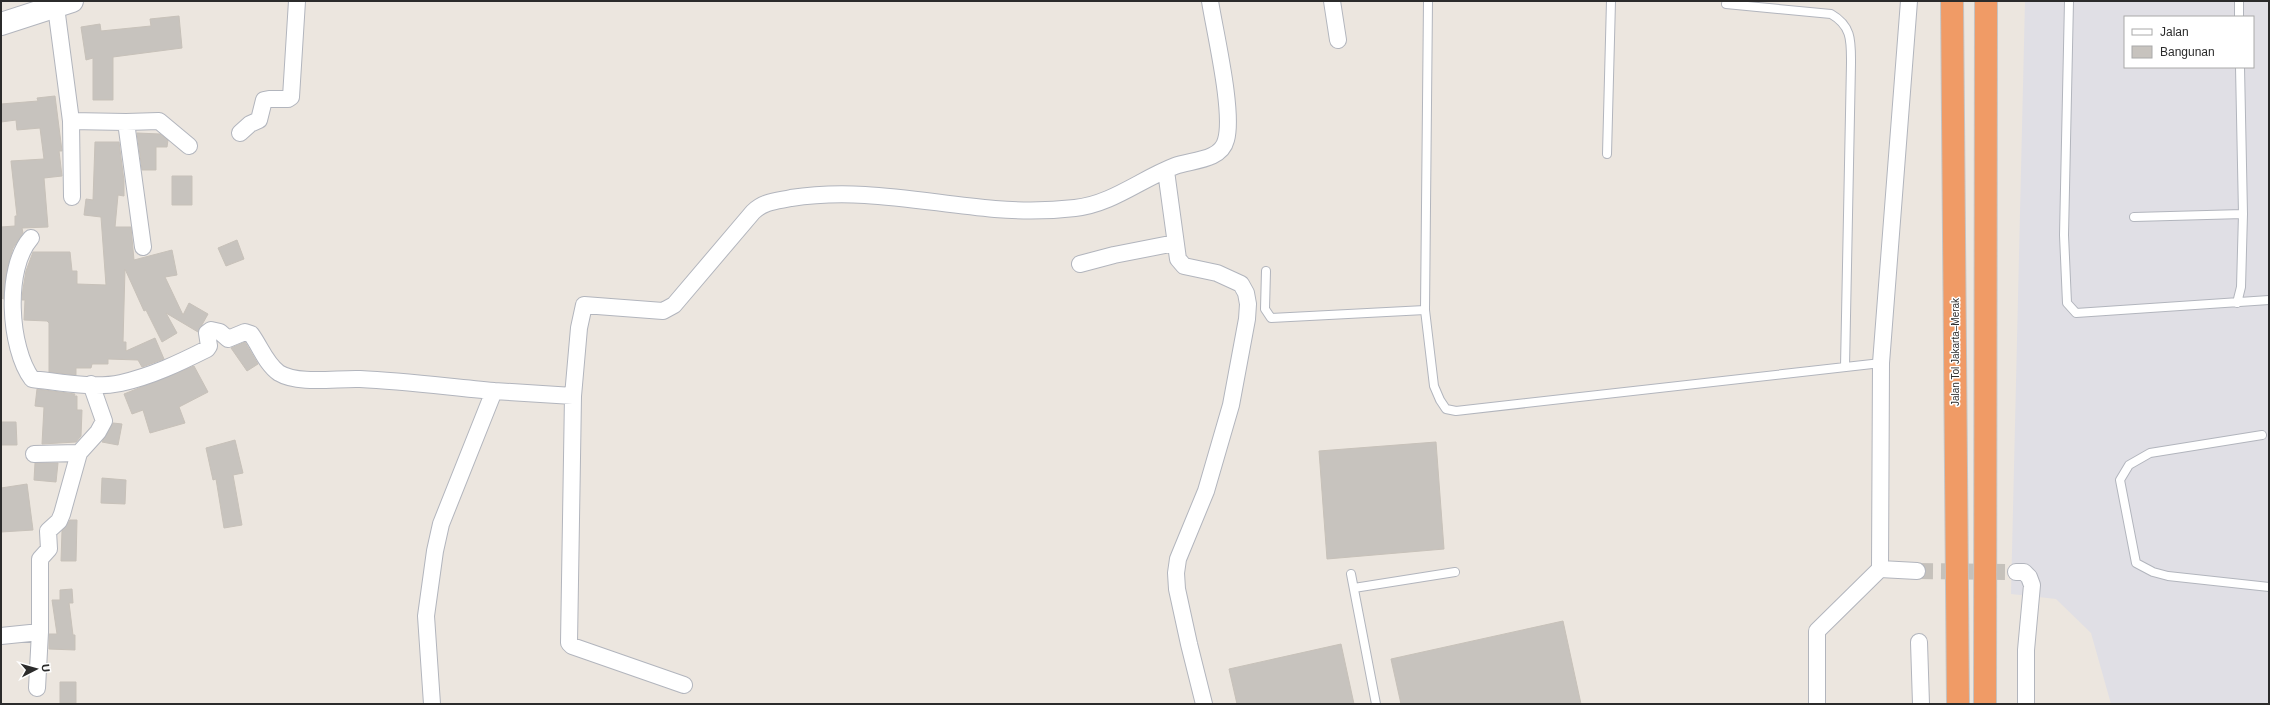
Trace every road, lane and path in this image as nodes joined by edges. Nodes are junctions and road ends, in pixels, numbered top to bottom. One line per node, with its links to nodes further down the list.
1 (297, 1): 19 (street)
2 (1210, 1): 22 (street)
3 (1332, 1): 15 (street)
4 (1428, 1): 33 (lane)
5 (1611, 1): 21 (lane)
6 (1910, 1): 35 (street)
7 (1952, 1): 60 (highway, Jalan Tol Jakarta–Merak)
8 (1986, 1): 61 (highway)
9 (2069, 1): 32 (lane)
10 (2239, 1): 13 (lane)
11 (64, 4): 14 (main road); 17 (street)
12 (1726, 4): 36 (lane)
13 (2239, 16)
14 (1, 24)
15 (1338, 40)
16 (2240, 68): 24 (lane)
17 (71, 121): 18 (street); 23 (street)
18 (126, 122): 20 (street); 28 (street)
19 (240, 134)
20 (189, 146)
21 (1607, 154)
22 (1166, 171): 27 (street); 39 (street)
23 (72, 197)
24 (2243, 214): 25 (lane); 32 (lane)
25 (2134, 217)
26 (31, 238): 34 (street)
27 (1175, 243): 29 (street); 56 (street)
28 (143, 247)
29 (1080, 264)
30 (1266, 271): 33 (lane)
31 (2269, 300): 32 (lane)
32 (2237, 303)
33 (1426, 310): 36 (lane)
34 (7, 315): 37 (street)
35 (1881, 363): 36 (lane); 43 (street)
36 (1845, 367)
37 (91, 384): 38 (street); 41 (street)
38 (494, 391): 39 (street); 55 (street)
39 (573, 396): 53 (street)
40 (2262, 435): 48 (lane)
41 (79, 453): 42 (street); 50 (street)
42 (34, 454)
43 (1880, 569): 44 (street); 58 (street)
44 (1917, 571)
45 (1456, 572): 49 (lane)
46 (2016, 572): 62 (street)
47 (1351, 574): 49 (lane)
48 (2269, 587)
49 (1354, 588): 57 (lane)
50 (40, 632): 51 (street); 54 (street)
51 (1, 636)
52 (1919, 642): 59 (street)
53 (684, 686)
54 (37, 688)
55 (432, 704)
56 (1204, 704)
57 (1376, 704)
58 (1817, 704)
59 (1921, 704)
60 (1958, 704)
61 (1984, 704)
62 (2026, 704)

